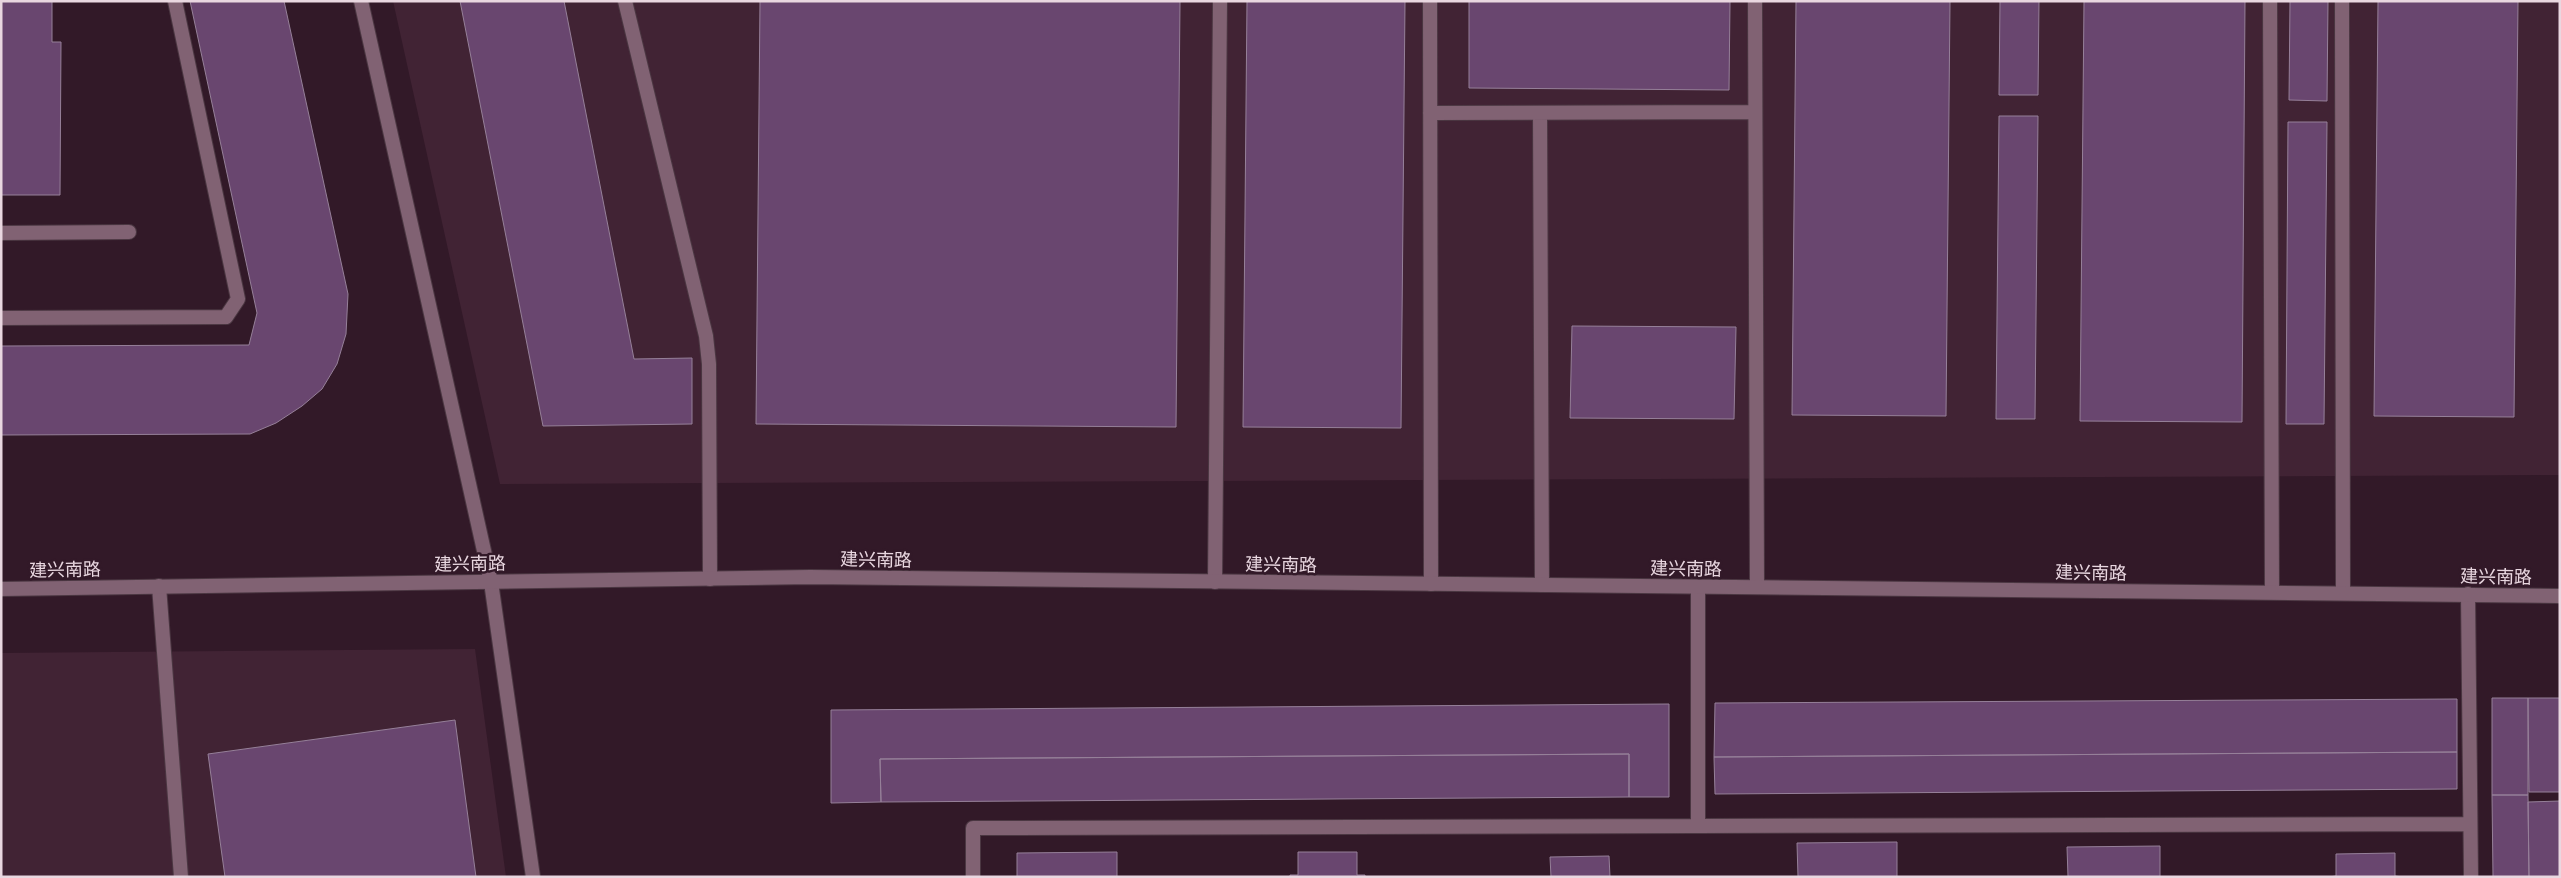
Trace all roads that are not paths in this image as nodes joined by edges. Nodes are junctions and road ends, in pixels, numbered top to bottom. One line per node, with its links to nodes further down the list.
1 (175, 1): 14 (street)
2 (361, 1): 16 (street)
3 (625, 1): 15 (street)
4 (1220, 1): 17 (street)
5 (1430, 1): 10 (street)
6 (1755, 1): 9 (street)
7 (2270, 1): 24 (street)
8 (2342, 1): 25 (street)
9 (1756, 112): 11 (street); 22 (street)
10 (1430, 113): 11 (street); 18 (street)
11 (1540, 113): 19 (street)
12 (1, 232): 13 (street)
13 (129, 232)
14 (1, 318)
15 (710, 579): 16 (street, 建兴南路); 17 (street, 建兴南路)
16 (491, 582): 20 (street, 建兴南路); 31 (street)
17 (1215, 582): 18 (street, 建兴南路)
18 (1431, 584): 19 (street, 建兴南路)
19 (1542, 585): 21 (street, 建兴南路)
20 (159, 586): 23 (street, 建兴南路); 30 (street)
21 (1698, 587): 22 (street, 建兴南路); 29 (street)
22 (1757, 587): 24 (street, 建兴南路)
23 (1, 589)
24 (2272, 592): 25 (street, 建兴南路)
25 (2343, 593): 26 (street, 建兴南路)
26 (2468, 594): 27 (street, 建兴南路); 28 (street)
27 (2560, 596)
28 (2470, 824): 29 (street); 33 (street)
29 (1698, 826): 32 (street)
30 (181, 877)
31 (533, 877)
32 (974, 877)
33 (2470, 877)

